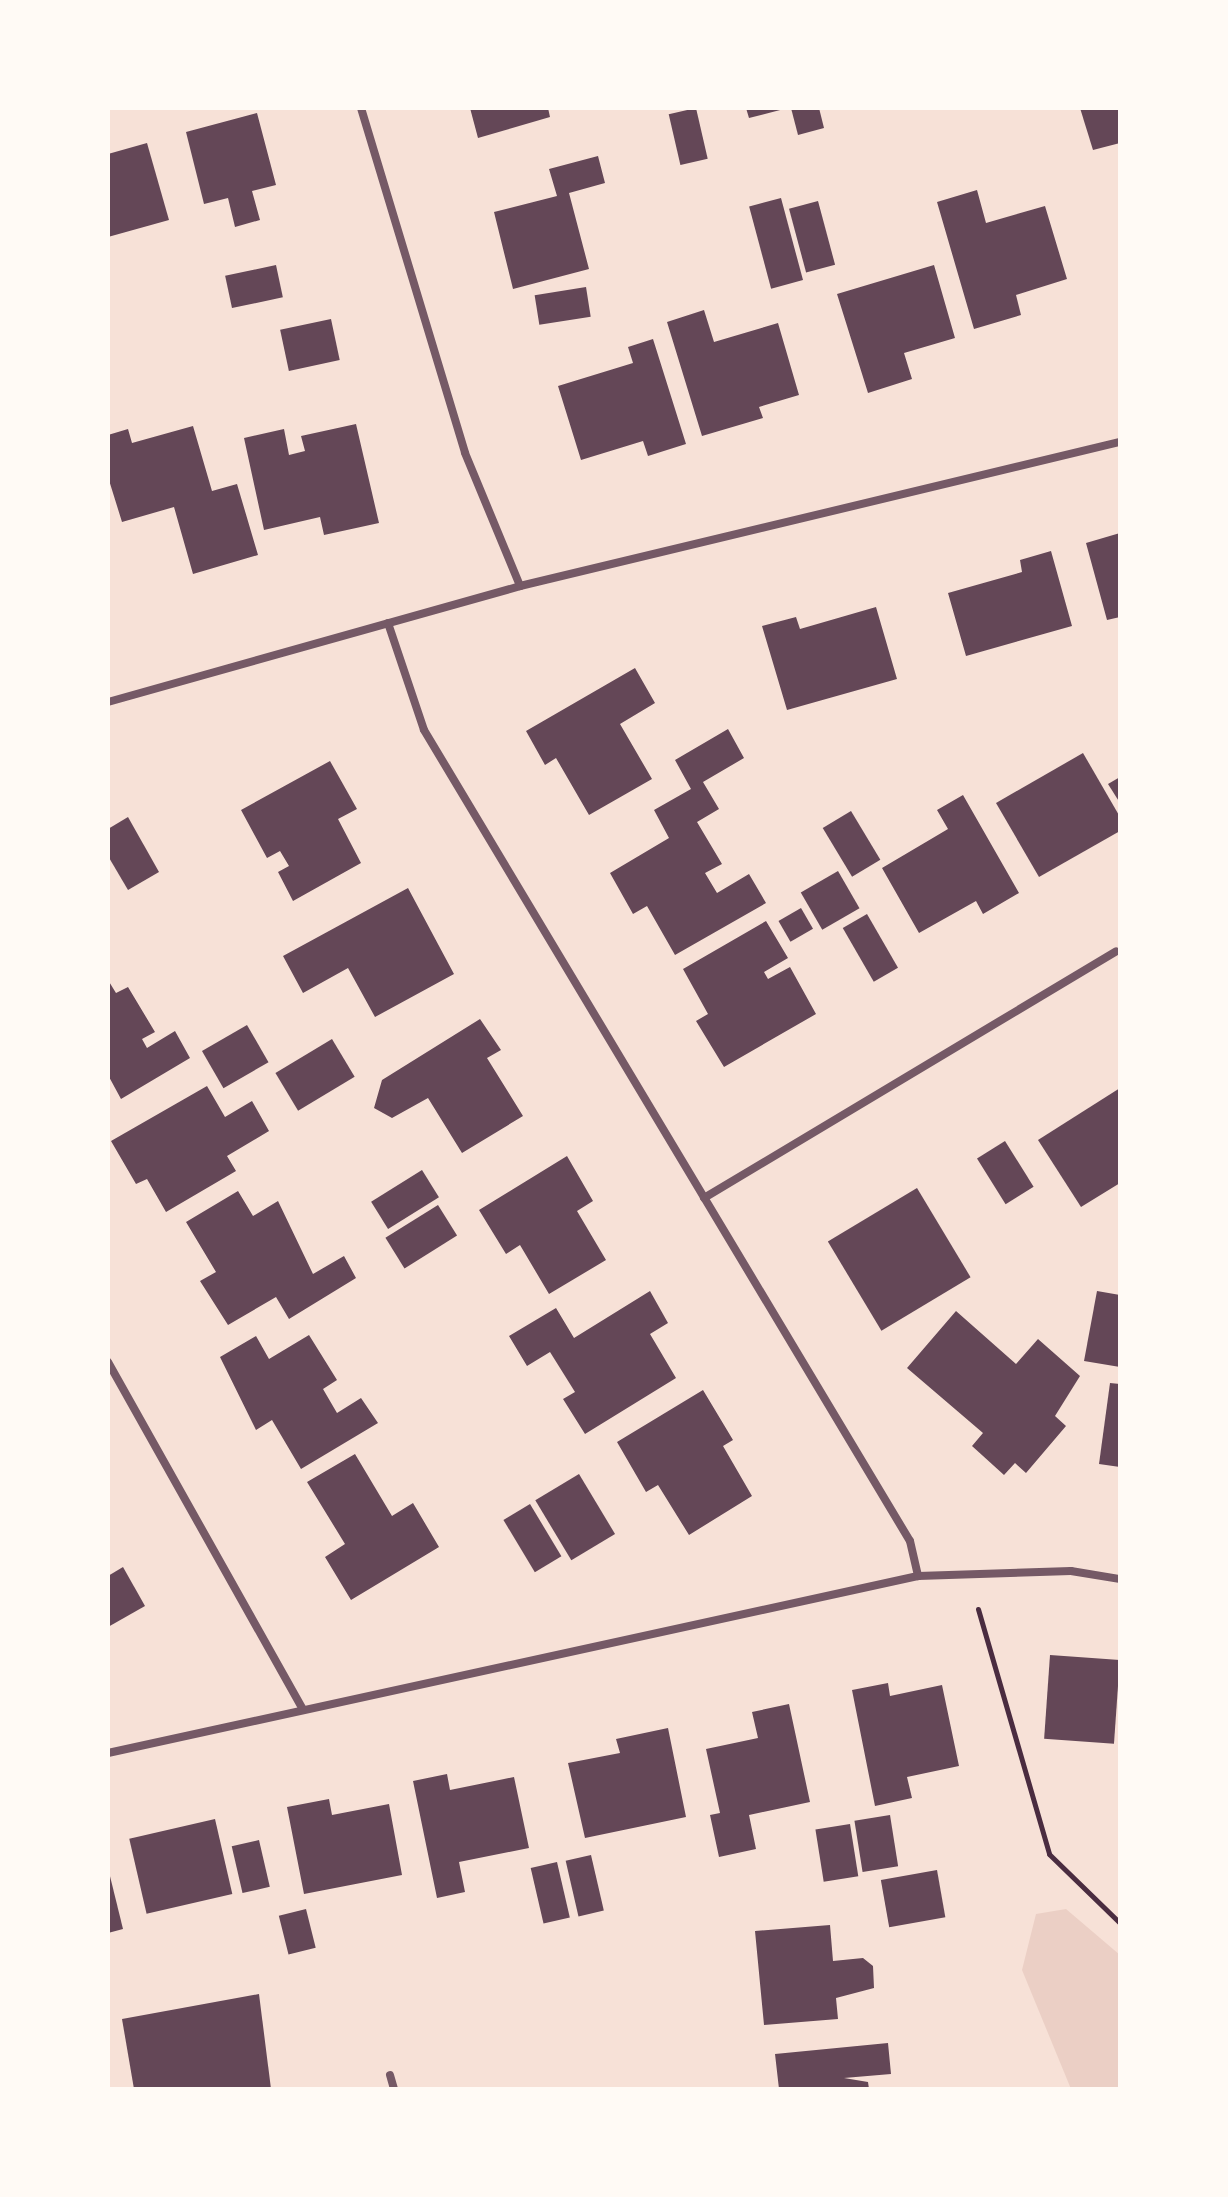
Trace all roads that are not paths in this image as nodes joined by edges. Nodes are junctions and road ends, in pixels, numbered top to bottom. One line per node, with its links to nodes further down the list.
1 (361, 108): 3 (street)
2 (1120, 442): 3 (street)
3 (520, 586): 4 (street)
4 (388, 623): 5 (street); 7 (street)
5 (108, 702)
6 (1116, 951): 7 (street)
7 (704, 1198): 9 (street)
8 (108, 1362): 11 (street)
9 (918, 1576): 10 (street); 11 (street)
10 (1120, 1579)
11 (302, 1708): 12 (street)
12 (108, 1753)
13 (390, 2075): 14 (street)
14 (394, 2089)

